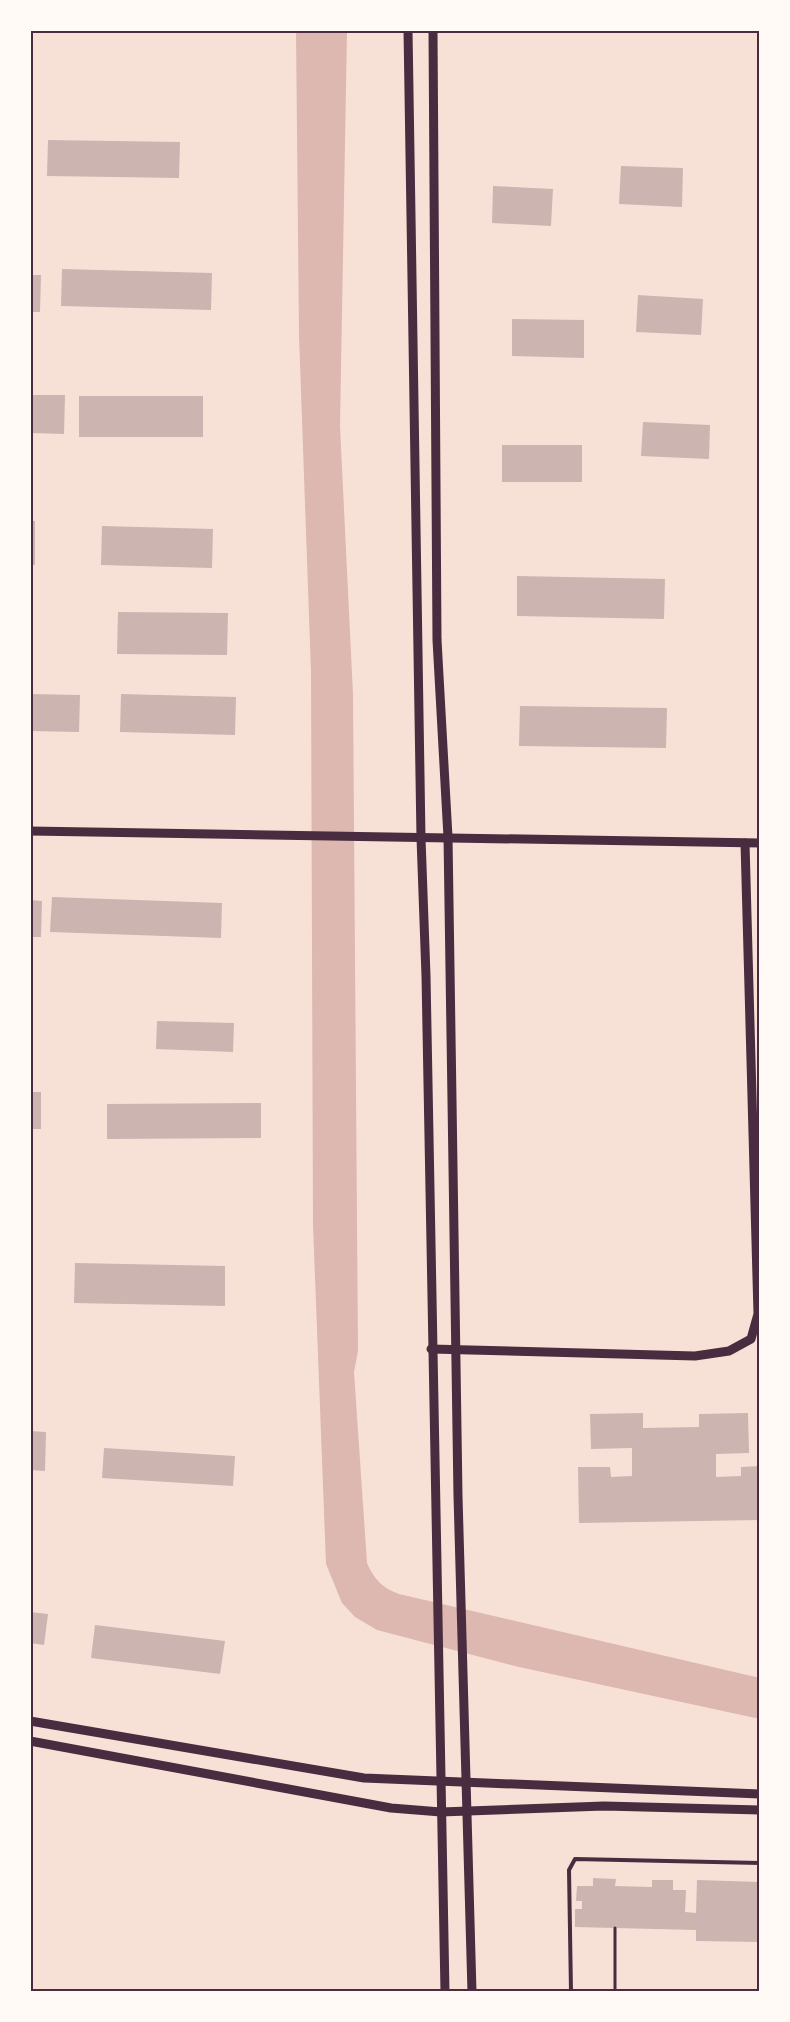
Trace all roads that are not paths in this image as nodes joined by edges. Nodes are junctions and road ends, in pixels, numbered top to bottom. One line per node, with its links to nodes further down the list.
1 (408, 30): 5 (street)
2 (433, 30): 4 (street)
3 (30, 831): 5 (street)
4 (448, 837): 5 (street); 6 (street); 9 (street)
5 (421, 838): 8 (street)
6 (745, 843): 7 (street); 9 (street)
7 (760, 843)
8 (431, 1349): 9 (street); 12 (street)
9 (456, 1350): 13 (street)
10 (30, 1721): 12 (street)
11 (30, 1740): 17 (street)
12 (440, 1780): 13 (street); 17 (street)
13 (466, 1783): 14 (street); 15 (street)
14 (760, 1794)
15 (467, 1810): 16 (street); 17 (street); 20 (street)
16 (760, 1810)
17 (441, 1812): 19 (street)
18 (760, 1863): 21 (lane)
19 (445, 1992)
20 (472, 1992)
21 (571, 1992)

